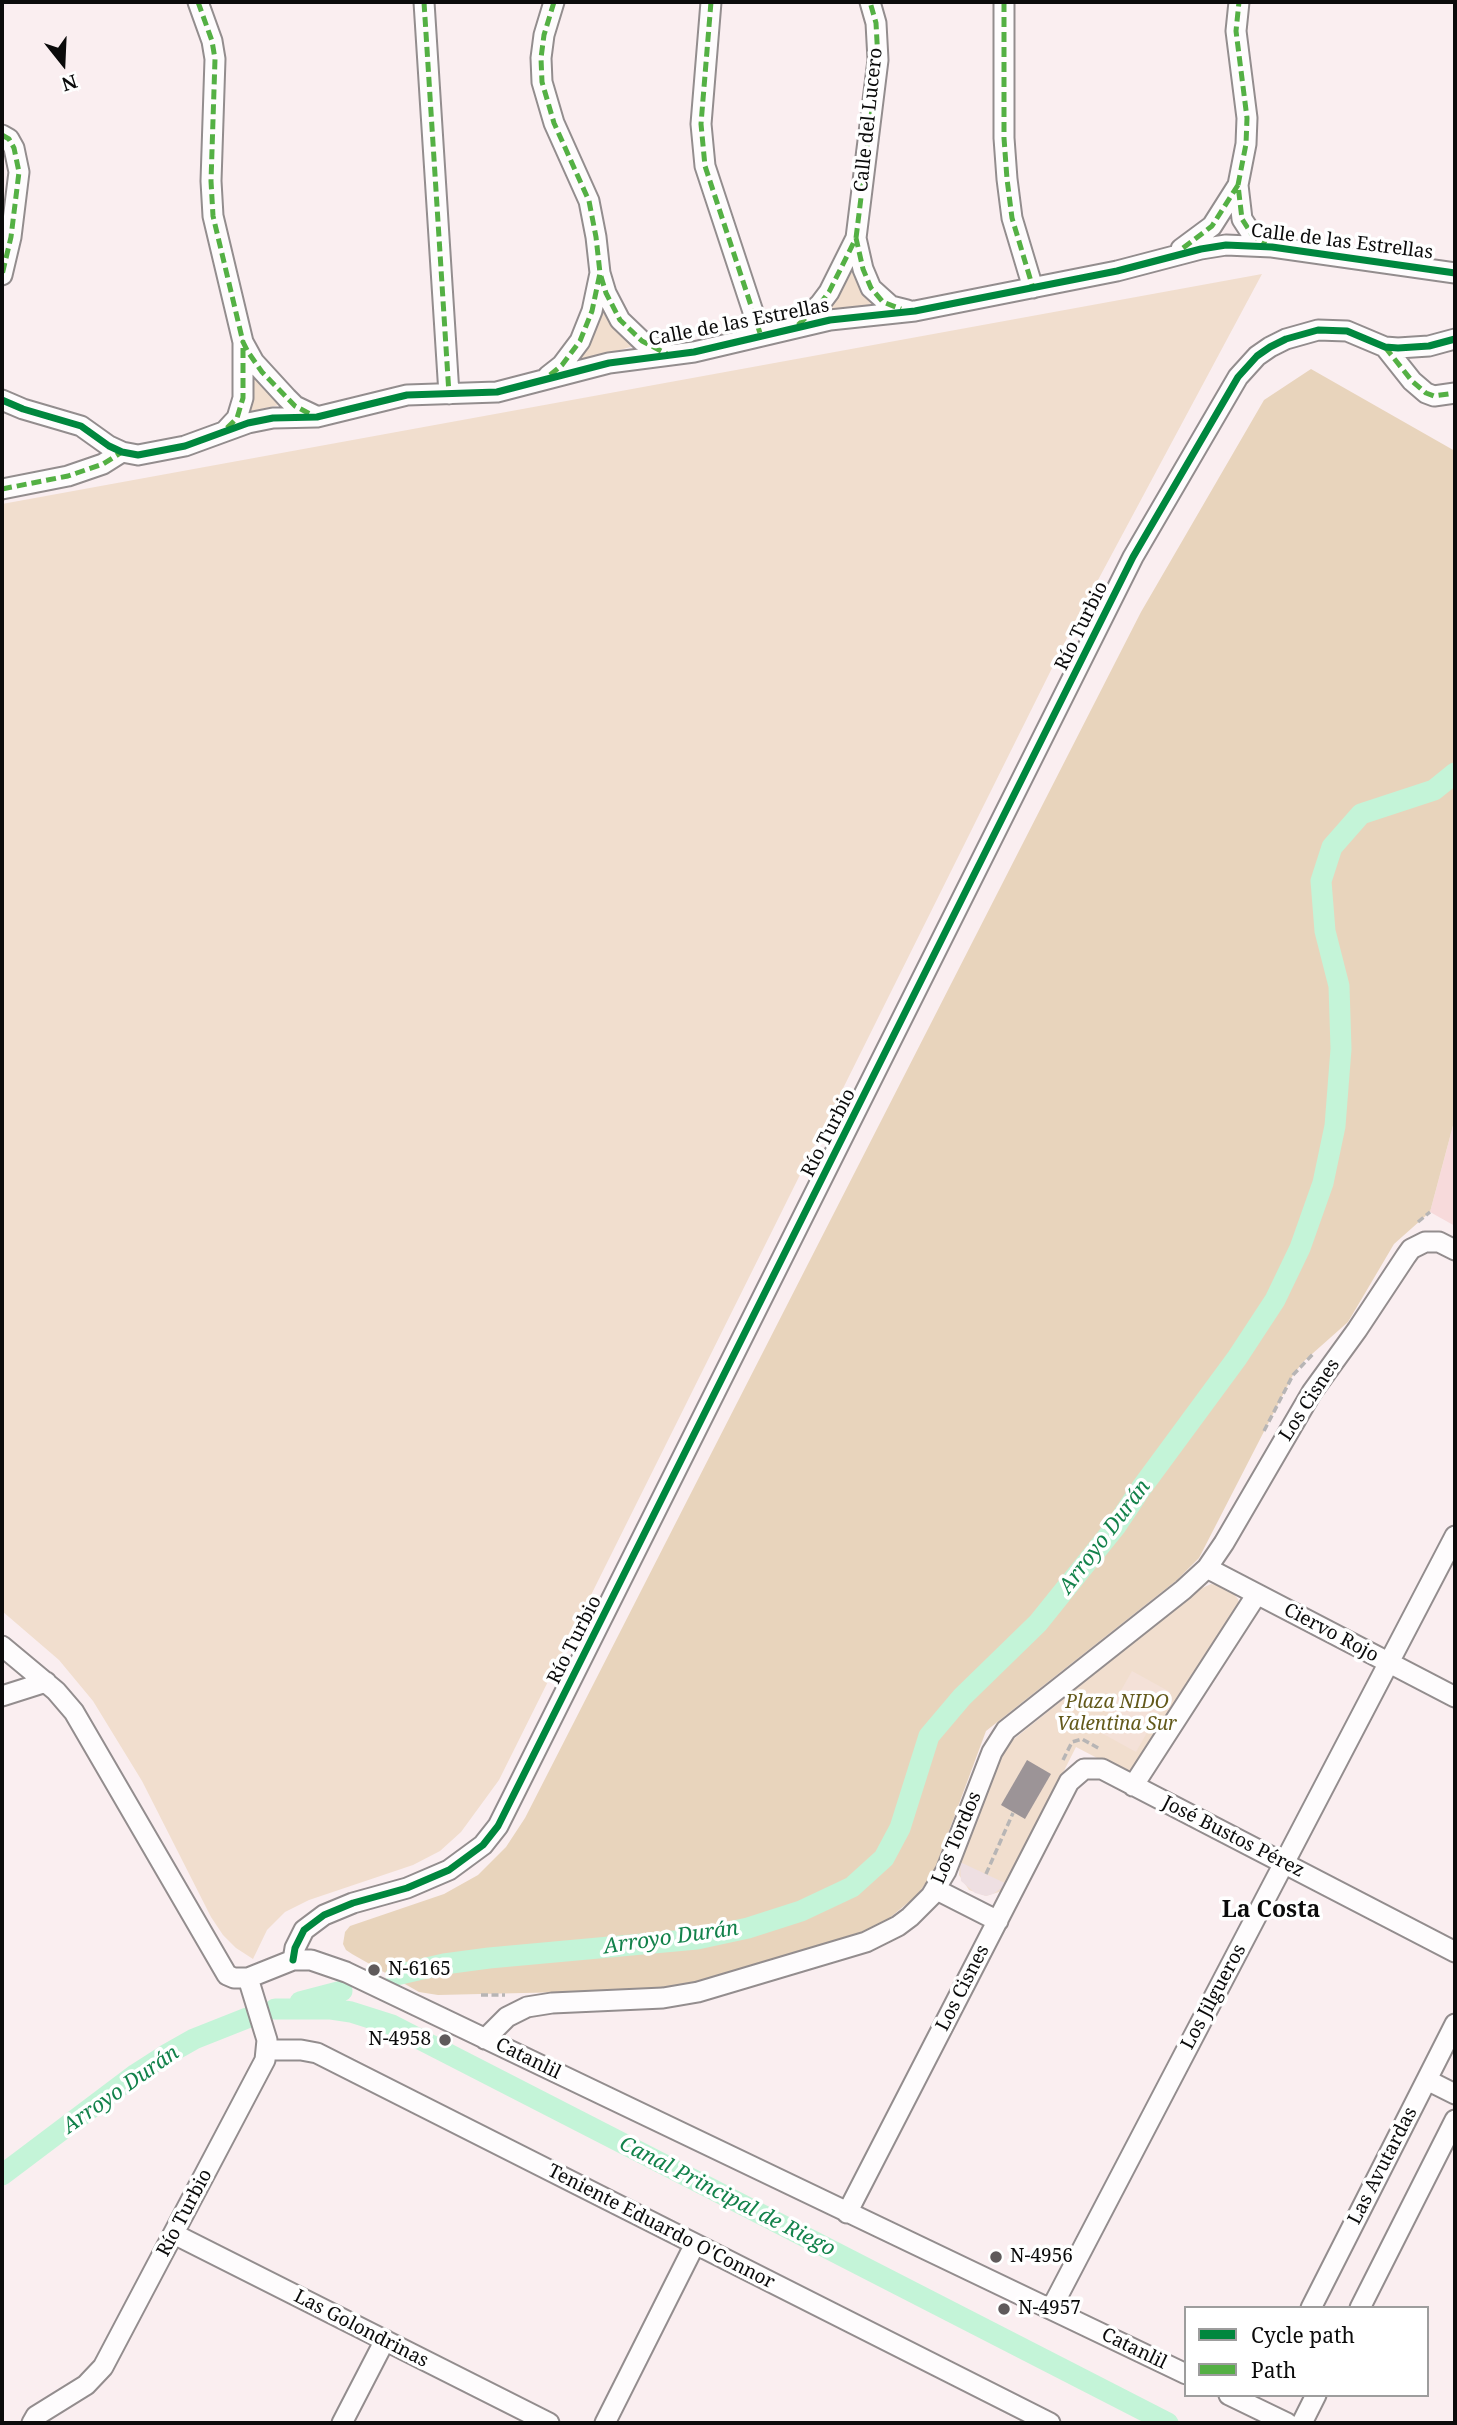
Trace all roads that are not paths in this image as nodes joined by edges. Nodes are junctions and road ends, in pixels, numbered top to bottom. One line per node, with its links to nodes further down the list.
1 (198, 2): 21 (street)
2 (424, 2): 26 (street)
3 (554, 2): 13 (street)
4 (711, 2): 19 (street)
5 (870, 2): 10 (street, Calle del Lucero)
6 (1004, 2): 16 (street)
7 (1239, 2): 9 (street)
8 (2, 135): 15 (street)
9 (1238, 186): 11 (street); 12 (street)
10 (856, 238): 17 (street, Calle del Lucero); 18 (street, Calle del Lucero)
11 (1272, 247): 12 (street, Calle de las Estrellas); 14 (street, Calle de las Estrellas)
12 (1160, 261): 16 (street, Calle de las Estrellas)
13 (600, 273): 23 (street); 24 (street)
14 (1455, 273)
15 (2, 275)
16 (1033, 288): 17 (street, Calle de las Estrellas)
17 (915, 310): 18 (street, Calle de las Estrellas)
18 (793, 328): 19 (street, Calle de las Estrellas)
19 (761, 336): 23 (street, Calle de las Estrellas)
20 (1455, 339): 22 (street)
21 (243, 342): 28 (street); 29 (street)
22 (1385, 347): 25 (street); 47 (street, Río Turbio)
23 (671, 355): 24 (street, Calle de las Estrellas)
24 (536, 383): 26 (street, Calle de las Estrellas)
25 (1455, 393)
26 (449, 394): 28 (street, Calle de las Estrellas)
27 (2, 400): 30 (street)
28 (317, 417): 29 (street, Calle de las Estrellas)
29 (225, 431): 30 (street, Calle de las Estrellas)
30 (122, 453): 31 (street)
31 (2, 489)
32 (1455, 1250): 34 (street, Los Cisnes)
33 (1455, 1536): 37 (street, Los Jilgueros)
34 (1207, 1568): 35 (street, Ciervo Rojo); 44 (street, Los Tordos)
35 (1257, 1594): 37 (street, Ciervo Rojo); 42 (street)
36 (7, 1656): 38 (street)
37 (1389, 1663): 40 (street, Ciervo Rojo); 43 (street, Los Jilgueros)
38 (46, 1682): 39 (street); 48 (street)
39 (2, 1696)
40 (1455, 1697)
41 (1084, 1769): 42 (street, José Bustos Pérez); 45 (street, Los Cisnes)
42 (1133, 1786): 43 (street, José Bustos Pérez)
43 (1284, 1864): 46 (street, José Bustos Pérez); 60 (street, Los Jilgueros)
44 (936, 1889): 45 (street); 50 (street, Los Tordos)
45 (998, 1921): 55 (street, Los Cisnes)
46 (1455, 1952)
47 (293, 1960): 48 (street); 50 (street, Catanlil)
48 (248, 1978): 51 (street)
49 (1455, 2024): 52 (street, Las Avutardas)
50 (485, 2039): 55 (street, Catanlil)
51 (267, 2050): 56 (street, Río Turbio); 57 (street, Teniente Eduardo O'Connor)
52 (1427, 2080): 53 (street); 58 (street, Las Avutardas)
53 (1455, 2094)
54 (1455, 2120): 59 (street)
55 (848, 2213): 60 (street, Catanlil)
56 (174, 2234): 61 (street, Las Golondrinas); 66 (street, Río Turbio)
57 (695, 2244): 69 (street); 70 (street, Teniente Eduardo O'Connor)
58 (1312, 2306)
59 (1361, 2306)
60 (1051, 2309): 62 (street, Catanlil)
61 (384, 2340): 67 (street); 68 (street, Las Golondrinas)
62 (1184, 2373)
63 (1239, 2397): 65 (street)
64 (1315, 2397): 72 (street)
65 (1263, 2402): 71 (street)
66 (34, 2419)
67 (342, 2423)
68 (549, 2423)
69 (605, 2423)
70 (1050, 2423)
71 (1287, 2423)
72 (1302, 2423)

